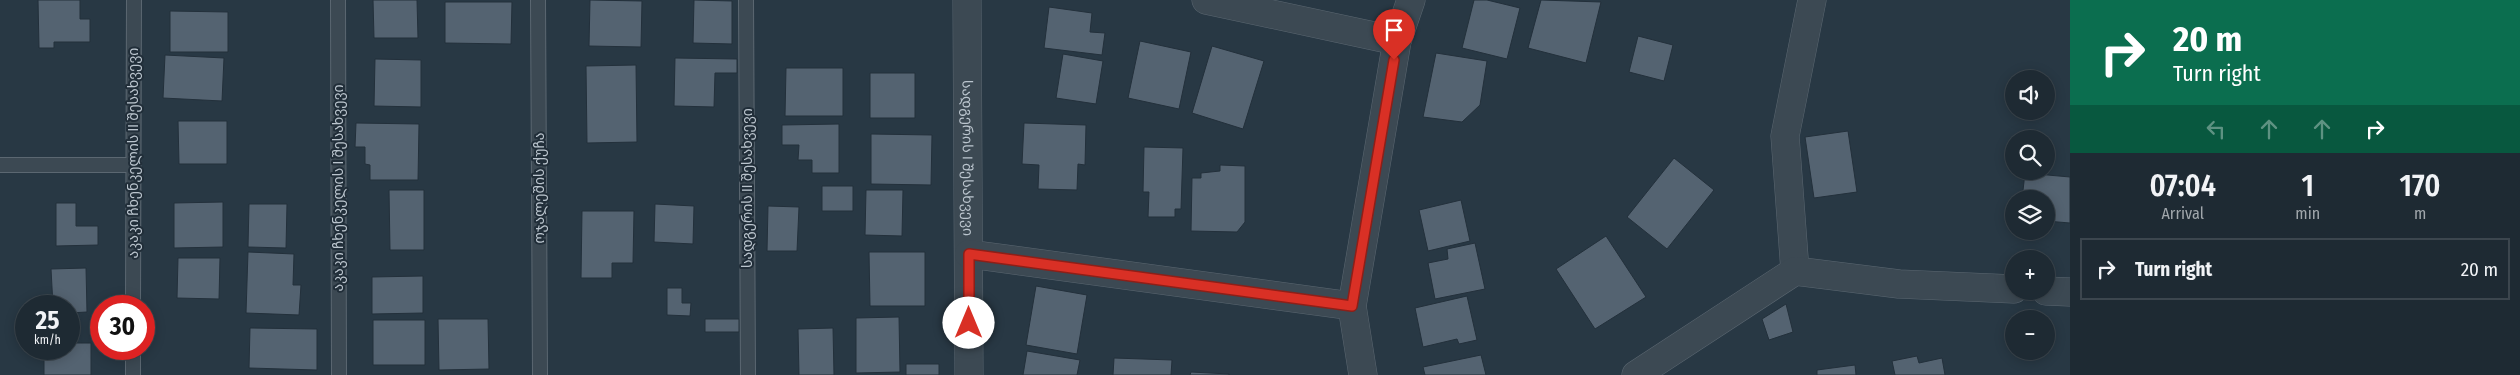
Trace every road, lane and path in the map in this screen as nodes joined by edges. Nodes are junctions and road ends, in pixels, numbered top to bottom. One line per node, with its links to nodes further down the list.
1 (134, 0): 11 (lane, აკაკი ჩხენკელის II შესახვევი)
2 (338, 0): 21 (lane, აკაკი ჩხენკელის I შესახვევი)
3 (538, 0): 22 (lane, ოჯალეშის ქუჩა)
4 (746, 0): 23 (lane, სადგერის II შესახვევი)
5 (967, 0): 12 (street, სადგერის I შესახვევი)
6 (1206, 0): 9 (street)
7 (1411, 0): 9 (street)
8 (1812, 0): 13 (street)
9 (1397, 41): 18 (street)
10 (0, 165): 11 (lane)
11 (133, 166): 17 (lane, აკაკი ჩხენკელის II შესახვევი)
12 (969, 254): 18 (street); 24 (street, სადგერის I შესახვევი)
13 (1795, 272): 14 (street); 26 (street)
14 (2005, 289)
15 (2055, 291): 16 (street)
16 (2070, 292)
17 (133, 295)
18 (1352, 306): 25 (street)
19 (133, 360): 20 (lane)
20 (132, 375)
21 (339, 375)
22 (540, 375)
23 (748, 375)
24 (969, 375)
25 (1362, 375)
26 (1636, 375)

